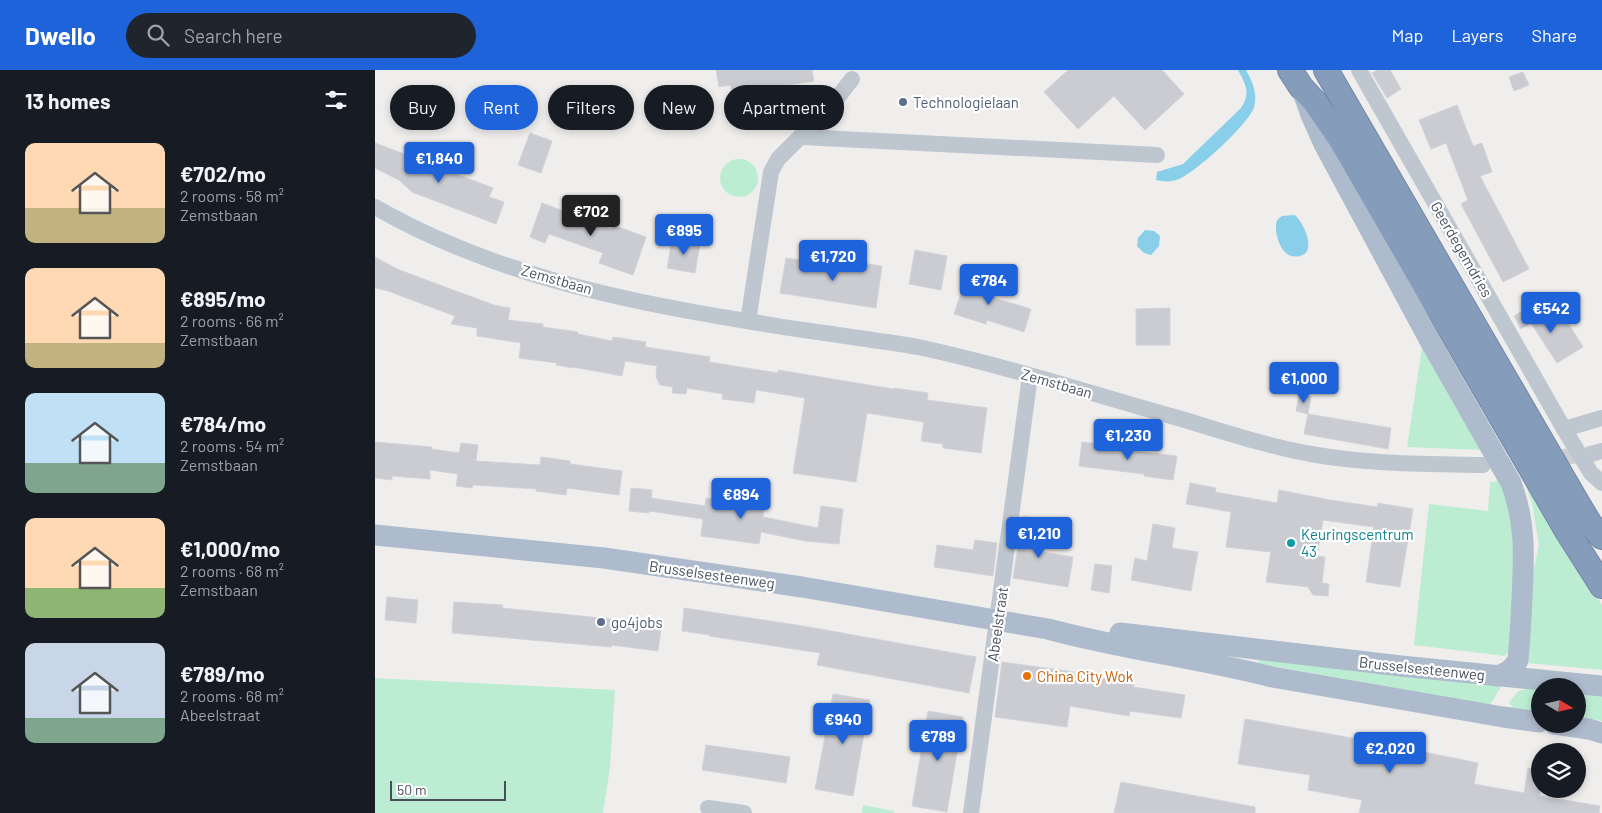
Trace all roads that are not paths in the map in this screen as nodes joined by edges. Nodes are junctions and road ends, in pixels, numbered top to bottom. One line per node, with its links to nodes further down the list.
1 (1326, 70): 14 (highway)
2 (1359, 70): 11 (street, Geerdegemdries)
3 (852, 79): 5 (street)
4 (1296, 79): 17 (highway); 22 (main road)
5 (802, 137): 6 (street); 8 (street)
6 (1157, 155)
7 (375, 207): 8 (street, Zemstbaan)
8 (748, 322): 9 (street, Zemstbaan)
9 (1031, 376): 12 (street, Zemstbaan); 18 (street, Abeelstraat)
10 (1602, 418): 11 (street)
11 (1564, 429): 13 (street, Geerdegemdries)
12 (1483, 465)
13 (1602, 483)
14 (1596, 531): 16 (main road)
15 (375, 535): 18 (main road, Brusselsesteenweg)
16 (1602, 545)
17 (1602, 586)
18 (998, 620): 19 (main road, Brusselsesteenweg); 27 (street, Abeelstraat)
19 (1047, 629): 20 (main road, Brusselsesteenweg); 21 (main road, Brusselsesteenweg)
20 (1243, 647): 21 (main road); 22 (main road, Brusselsesteenweg)
21 (1242, 669): 24 (main road, Brusselsesteenweg)
22 (1496, 676): 23 (main road, Brusselsesteenweg)
23 (1602, 686)
24 (1531, 721)
25 (708, 808): 26 (street)
26 (744, 813)
27 (971, 813)

